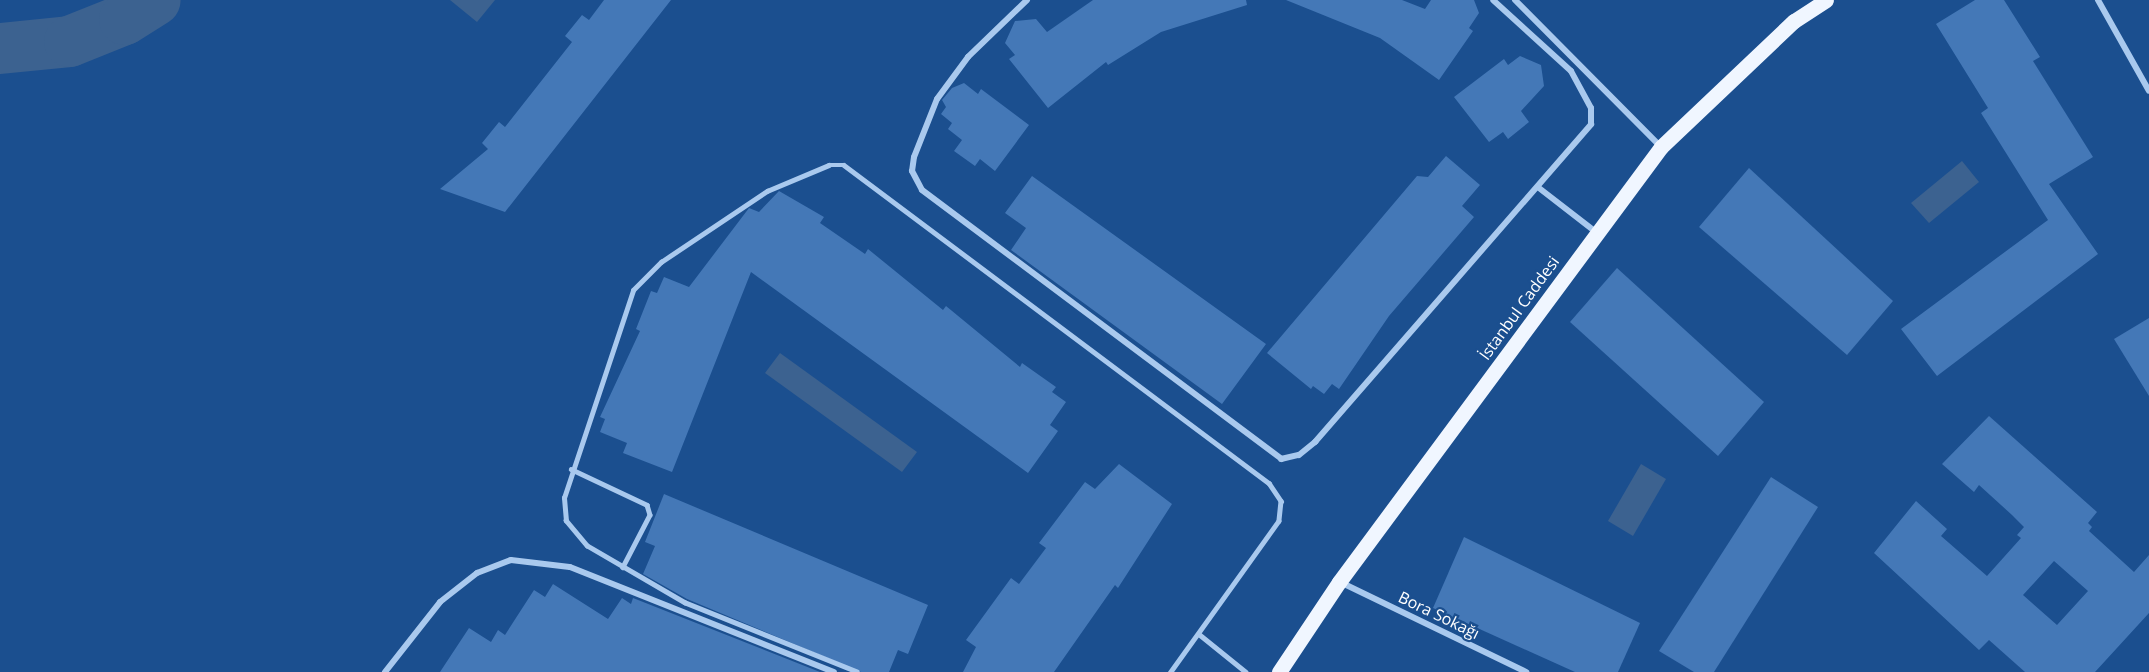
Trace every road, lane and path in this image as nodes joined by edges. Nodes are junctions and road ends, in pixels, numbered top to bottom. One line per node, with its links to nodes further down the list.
1 (1028, 0): 8 (street)
2 (1492, 0): 8 (street)
3 (1515, 0): 7 (street)
4 (1826, 0): 7 (main road, İstanbul Caddesi)
5 (2098, 0): 6 (street)
6 (2149, 91)
7 (1661, 147): 9 (main road, İstanbul Caddesi)
8 (1539, 188): 9 (street)
9 (1597, 233): 12 (main road, İstanbul Caddesi)
10 (571, 469): 11 (lane); 11 (lane); 13 (lane)
11 (623, 567): 16 (lane)
12 (1339, 582): 19 (main road, İstanbul Caddesi); 20 (street, Bora Sokağı)
13 (1199, 634): 17 (lane); 18 (lane)
14 (385, 672): 15 (street)
15 (834, 672)
16 (856, 672)
17 (1172, 672)
18 (1246, 672)
19 (1279, 672)
20 (1526, 672)

